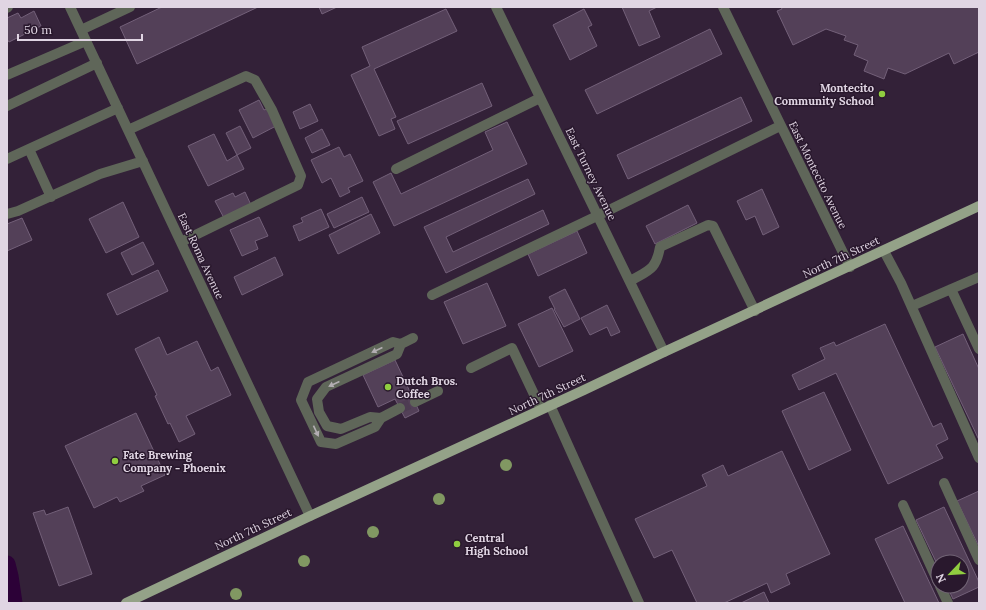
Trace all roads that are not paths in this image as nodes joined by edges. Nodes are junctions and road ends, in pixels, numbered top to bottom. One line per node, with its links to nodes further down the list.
1 (70, 7): 5 (street, East Roma Avenue)
2 (130, 7): 5 (street)
3 (496, 7): 9 (street, East Turney Avenue)
4 (723, 7): 12 (street, East Montecito Avenue)
5 (81, 30): 6 (street, East Roma Avenue)
6 (86, 40): 7 (street, East Roma Avenue); 8 (street)
7 (97, 63): 10 (street); 11 (street, East Roma Avenue)
8 (7, 75)
9 (540, 98): 17 (street); 21 (street, East Turney Avenue)
10 (7, 106)
11 (118, 108): 13 (street, East Roma Avenue); 14 (street)
12 (780, 126): 21 (street); 24 (street, East Montecito Avenue)
13 (128, 130): 16 (street, East Roma Avenue); 22 (street)
14 (29, 148): 15 (street); 18 (street)
15 (7, 159)
16 (143, 160): 18 (street); 22 (street, East Roma Avenue)
17 (396, 168)
18 (51, 197): 20 (street)
19 (979, 206): 23 (main road, North 7th Street)
20 (7, 214)
21 (597, 216): 26 (street, East Turney Avenue); 28 (street)
22 (181, 242): 44 (street, East Roma Avenue)
23 (884, 251): 24 (main road, North 7th Street); 29 (street)
24 (850, 267): 30 (main road, North 7th Street)
25 (979, 277): 27 (street)
26 (630, 281): 30 (street); 34 (street, East Turney Avenue)
27 (951, 289): 29 (street); 33 (street)
28 (432, 295)
29 (912, 306): 41 (street)
30 (755, 311): 34 (main road, North 7th Street)
31 (413, 338): 32 (street)
32 (401, 344): 40 (street, one-way to 40); 40 (street, one-way to 40)
33 (979, 349)
34 (664, 352): 38 (main road, North 7th Street)
35 (471, 368): 38 (street)
36 (438, 391): 37 (street)
37 (415, 402)
38 (546, 407): 44 (main road, North 7th Street); 48 (street)
39 (400, 408): 40 (street)
40 (381, 418)
41 (979, 458)
42 (944, 484): 45 (street)
43 (902, 505): 46 (street)
44 (310, 516): 47 (main road, North 7th Street)
45 (979, 560)
46 (930, 565)
47 (126, 603)
48 (639, 603)

